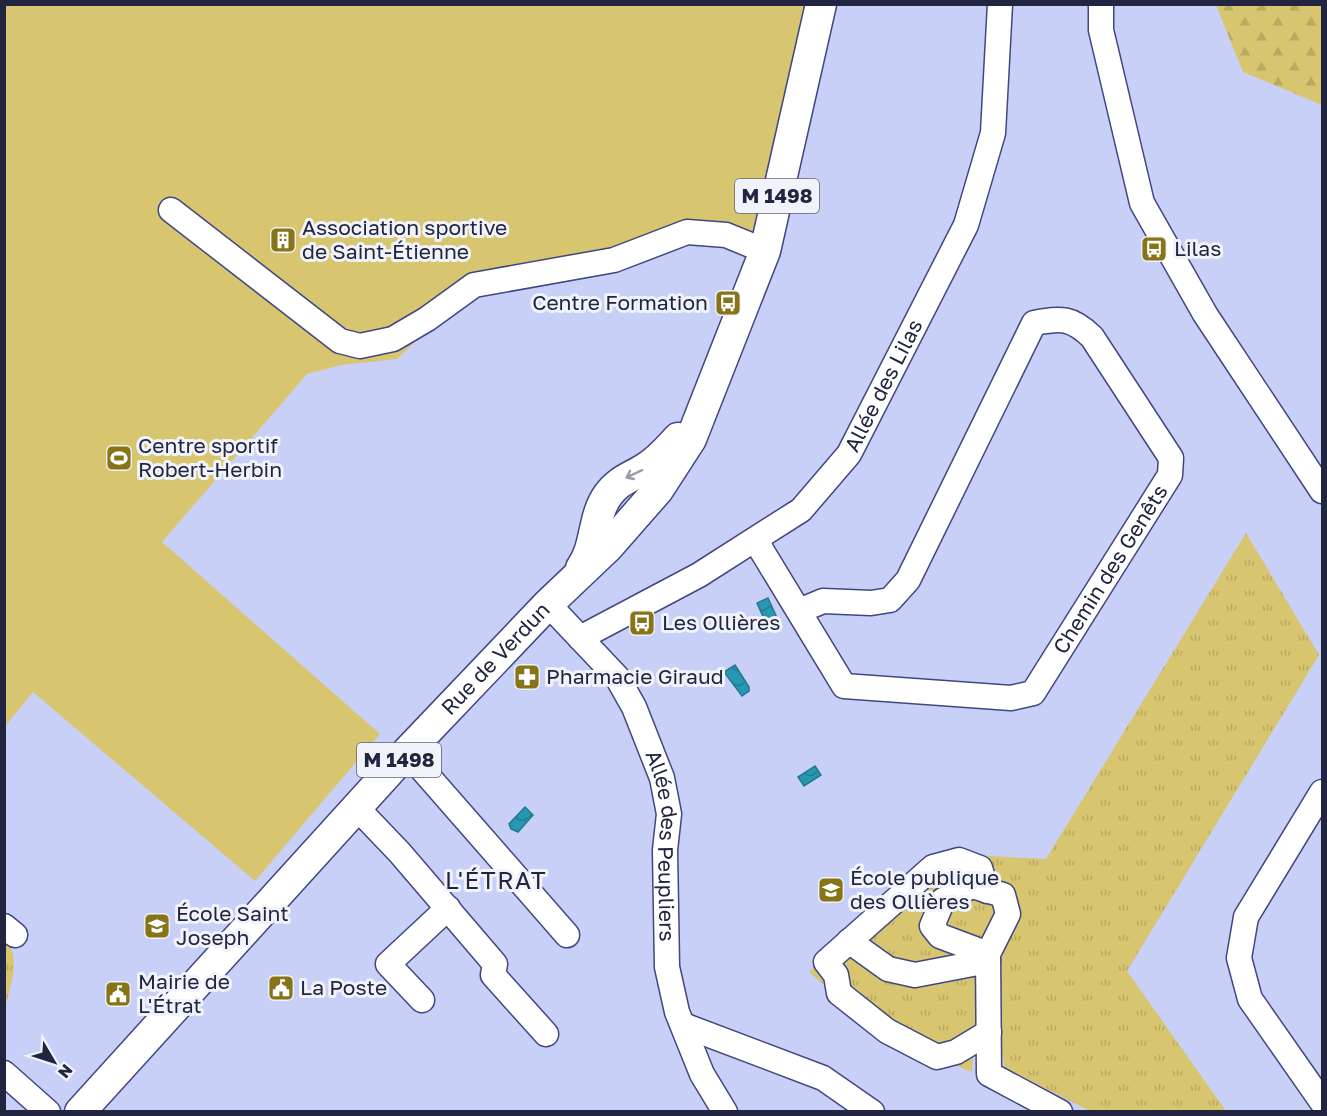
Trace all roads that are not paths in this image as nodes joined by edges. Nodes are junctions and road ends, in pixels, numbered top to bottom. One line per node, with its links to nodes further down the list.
1 (821, 4): 5 (main road, Rue de Verdun / M 1498)
2 (1000, 4): 7 (street, Allée des Lilas)
3 (1101, 4): 6 (street)
4 (171, 210): 5 (street)
5 (765, 251): 8 (main road, Rue de Verdun / M 1498)
6 (1323, 491)
7 (757, 540): 9 (street, Chemin des Genêts); 10 (street, Allée des Lilas)
8 (548, 604): 10 (street, Allée des Peupliers); 11 (main road, Rue de Verdun / M 1498)
9 (799, 611): 9 (street, Chemin des Genêts)
10 (580, 638): 20 (street, Allée des Peupliers)
11 (407, 752): 13 (main road, Rue de Verdun / M 1498); 16 (street)
12 (1323, 792): 24 (street)
13 (357, 808): 15 (street); 26 (main road, Rue de Verdun / M 1498)
14 (987, 891): 17 (street); 18 (street); 18 (street)
15 (448, 908): 19 (street); 21 (street)
16 (567, 935)
17 (849, 942): 18 (street); 22 (street)
18 (988, 958): 22 (street)
19 (422, 1000)
20 (682, 1025): 27 (street, Allée des Peupliers); 28 (street)
21 (546, 1034)
22 (989, 1038): 29 (street)
23 (4, 1073): 25 (street)
24 (1323, 1102)
25 (48, 1112)
26 (80, 1112)
27 (725, 1112)
28 (872, 1112)
29 (1060, 1112)

